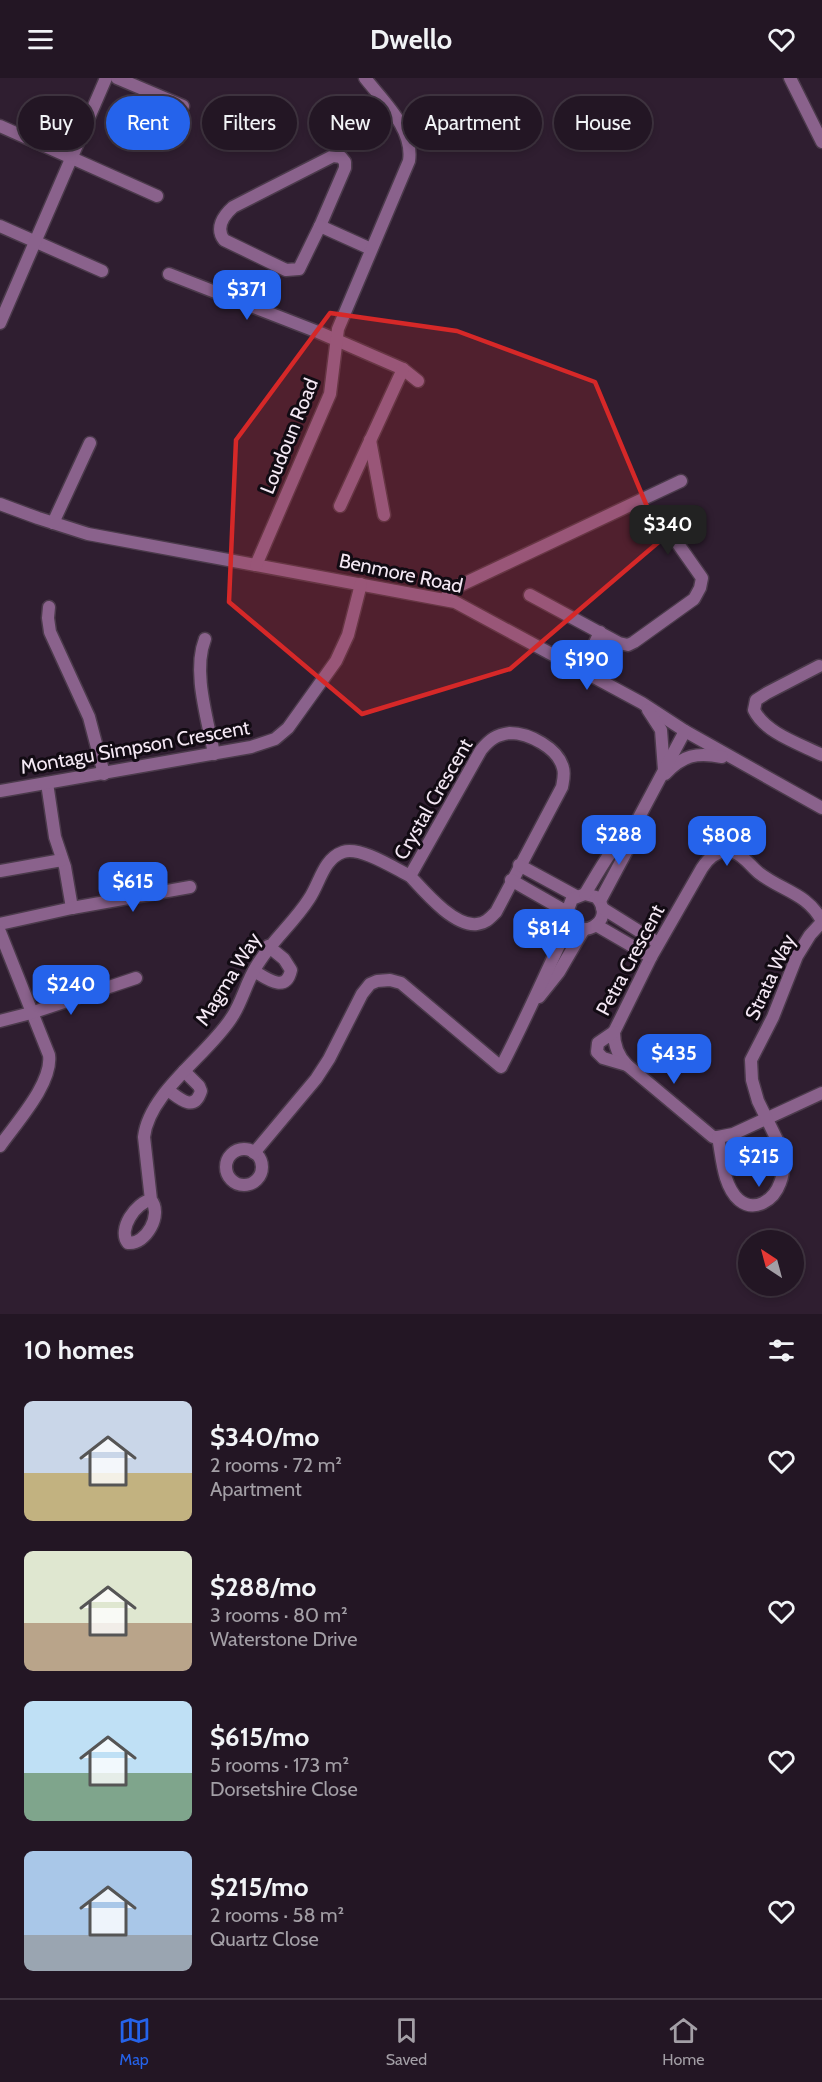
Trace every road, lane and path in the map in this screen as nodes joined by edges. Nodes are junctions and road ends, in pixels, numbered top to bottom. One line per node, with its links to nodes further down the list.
1 (106, 78): 8 (street)
2 (117, 78): 5 (street)
3 (365, 78): 13 (street, Loudoun Road)
4 (790, 78): 7 (street)
5 (159, 96)
6 (0, 126): 8 (street)
7 (822, 142)
8 (73, 157): 9 (street); 12 (street)
9 (157, 196)
10 (0, 226): 12 (street)
11 (320, 226): 11 (street); 13 (street)
12 (37, 241): 14 (street); 16 (street)
13 (371, 249): 17 (street, Loudoun Road)
14 (102, 271)
15 (169, 274): 17 (street)
16 (0, 323)
17 (337, 341): 18 (street); 28 (street, Loudoun Road)
18 (403, 369): 19 (street); 20 (street)
19 (418, 381)
20 (370, 440): 24 (street); 26 (street)
21 (90, 443): 27 (street)
22 (681, 481): 31 (street)
23 (0, 504): 27 (street, Benmore Road)
24 (340, 506)
25 (657, 514): 33 (street)
26 (384, 515)
27 (53, 523): 28 (street, Benmore Road)
28 (256, 565): 29 (street, Benmore Road)
29 (361, 584): 31 (street, Benmore Road); 39 (street, Montagu Simpson Crescent)
30 (531, 595): 33 (street)
31 (445, 599): 36 (street, Benmore Road)
32 (49, 607): 43 (street)
33 (600, 632): 36 (street)
34 (205, 639): 39 (street)
35 (819, 666): 40 (street)
36 (582, 671): 37 (street, Benmore Road)
37 (642, 703): 38 (street, Benmore Road); 42 (street)
38 (685, 731): 41 (street, Benmore Road); 42 (street)
39 (214, 754): 43 (street, Montagu Simpson Crescent)
40 (822, 755)
41 (735, 760): 45 (street); 47 (street, Benmore Road)
42 (664, 771): 45 (street)
43 (104, 774): 44 (street, Montagu Simpson Crescent)
44 (47, 783): 46 (street, Montagu Simpson Crescent); 49 (street)
45 (658, 783): 48 (street)
46 (0, 791)
47 (822, 808)
48 (636, 824): 55 (street); 56 (street)
49 (62, 860): 51 (street); 57 (street)
50 (519, 865): 52 (street, Crystal Crescent); 53 (street, Crystal Crescent); 55 (street)
51 (0, 871)
52 (411, 876): 53 (street, Crystal Crescent); 64 (street, Magma Way)
53 (511, 880): 58 (street)
54 (190, 887): 57 (street)
55 (580, 895): 56 (street); 58 (street)
56 (601, 905): 61 (street); 63 (street)
57 (72, 908): 60 (street)
58 (569, 917): 61 (street); 68 (street)
59 (822, 921): 63 (street, Petra Crescent); 76 (street, Strata Way)
60 (0, 924)
61 (590, 927): 65 (street); 68 (street)
62 (0, 932): 69 (street)
63 (658, 943): 65 (street, Petra Crescent)
64 (268, 946): 66 (street, Magma Way); 66 (street)
65 (651, 957): 71 (street, Petra Crescent)
66 (254, 971): 73 (street, Magma Way)
67 (136, 978): 69 (street)
68 (533, 1005): 79 (street)
69 (31, 1013): 70 (street); 78 (street)
70 (0, 1021)
71 (614, 1032): 72 (street, Petra Crescent); 72 (street)
72 (627, 1065): 77 (street, Petra Crescent)
73 (184, 1071): 74 (street, Magma Way); 74 (street)
74 (168, 1090): 80 (street, Magma Way)
75 (822, 1093): 76 (street)
76 (766, 1118): 77 (street); 77 (street, Strata Way)
77 (718, 1137)
78 (0, 1146)
79 (254, 1153)
80 (151, 1200)

